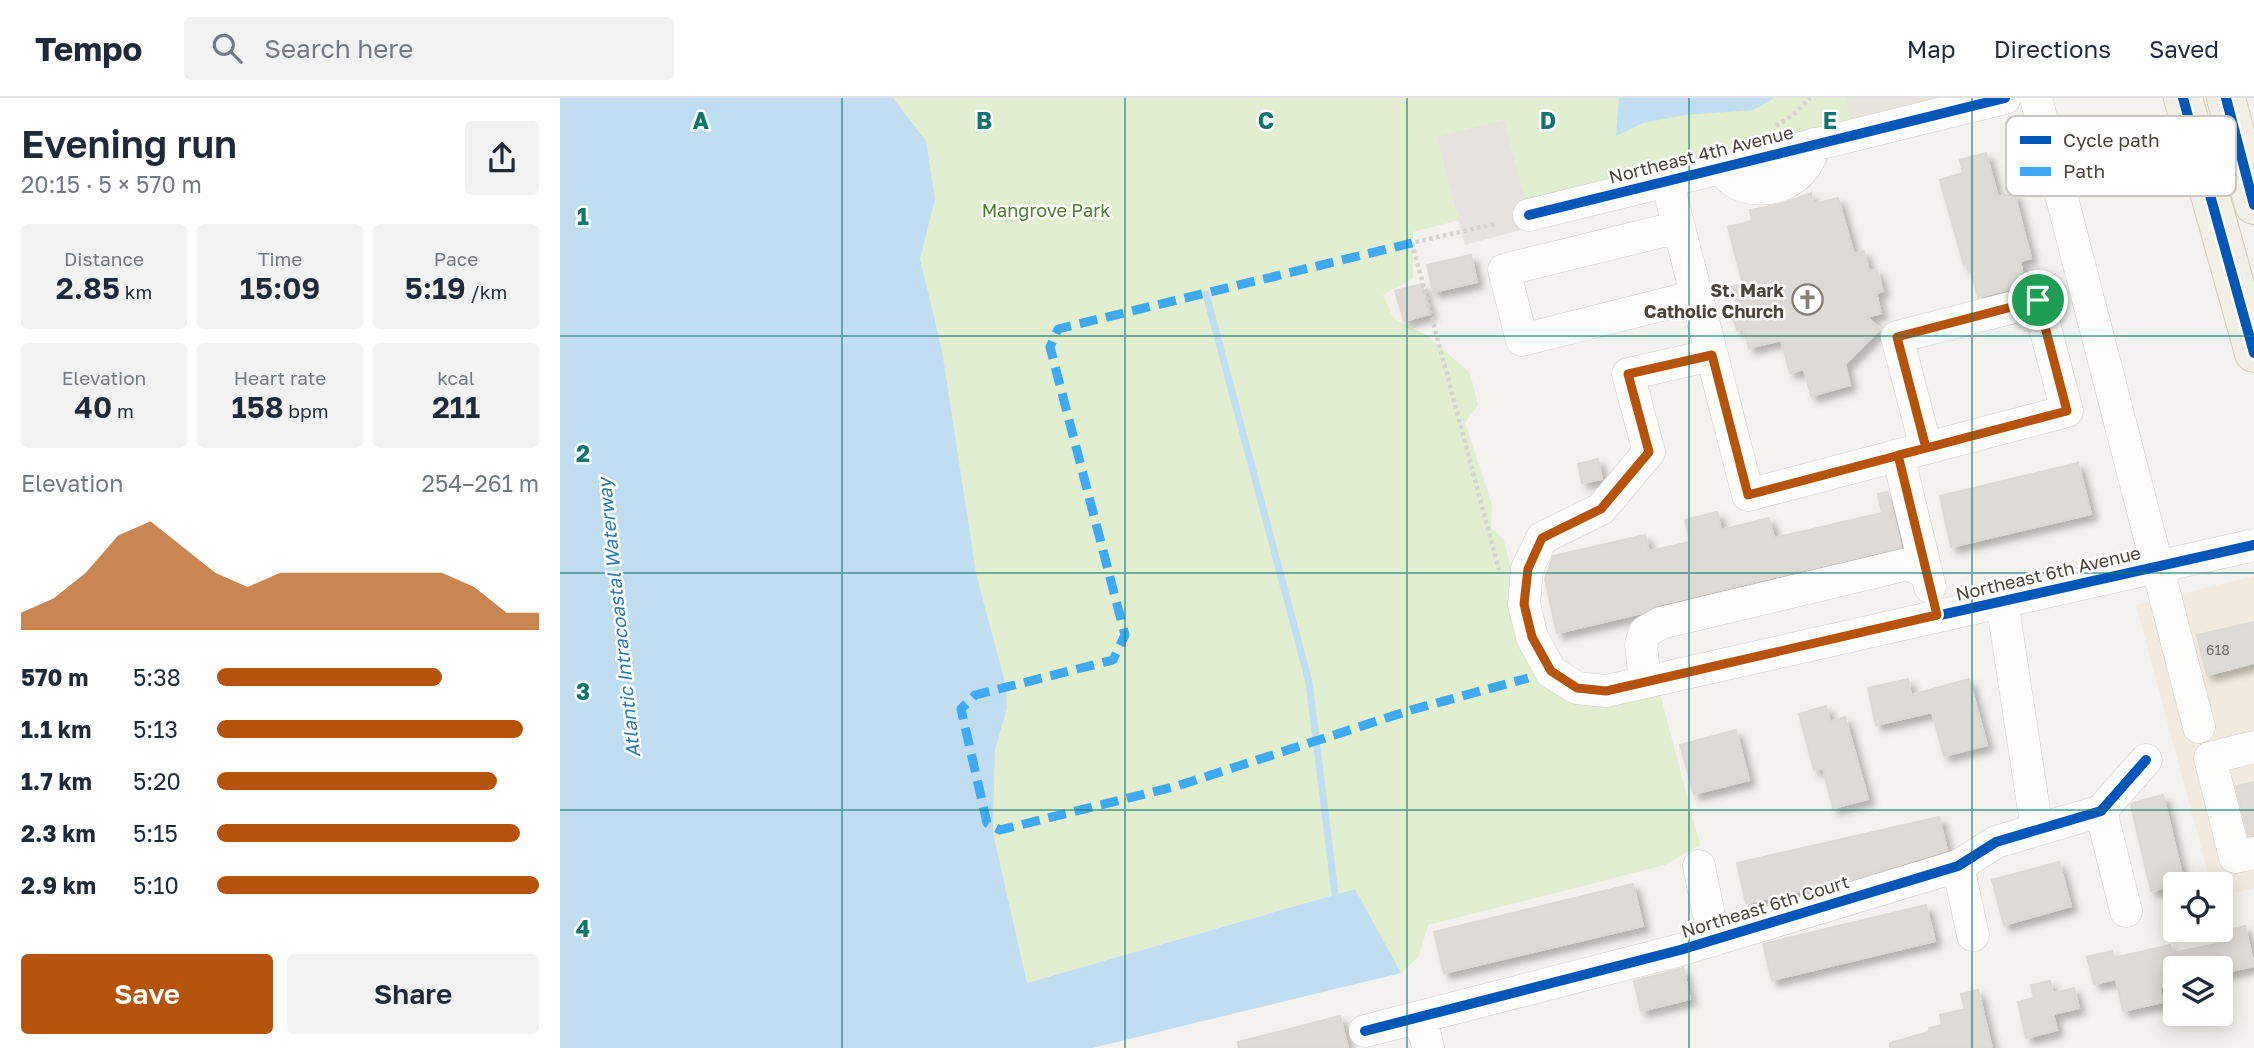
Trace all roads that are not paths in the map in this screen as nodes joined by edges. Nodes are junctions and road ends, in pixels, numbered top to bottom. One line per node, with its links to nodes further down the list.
1 (2005, 98): 5 (street, Northeast 4th Avenue)
2 (2036, 98): 6 (street)
3 (2183, 98): 7 (main road)
4 (2226, 98): 8 (main road)
5 (1955, 104): 11 (street, Northeast 4th Avenue)
6 (2041, 116)
7 (2188, 116)
8 (2233, 116)
9 (2236, 125): 10 (main road)
10 (2249, 161): 14 (main road)
11 (1667, 181): 15 (street, Northeast 4th Avenue); 16 (street)
12 (2062, 196): 22 (street)
13 (2210, 196): 18 (main road)
14 (2254, 202)
15 (1529, 215)
16 (1679, 227): 17 (street); 17 (street)
17 (1697, 296): 19 (street)
18 (2254, 353)
19 (1712, 355): 20 (street); 26 (street, Northeast 6th Avenue)
20 (1912, 452): 20 (street); 23 (street)
21 (2254, 545): 22 (street, Northeast 6th Avenue)
22 (2159, 566): 24 (street, Northeast 6th Avenue); 27 (street)
23 (1926, 573): 25 (street); 26 (street)
24 (2002, 601): 25 (street, Northeast 6th Avenue); 31 (street)
25 (1937, 615): 26 (street, Northeast 6th Avenue)
26 (1644, 681)
27 (2199, 727)
28 (2254, 747): 32 (street)
29 (2146, 760): 30 (street)
30 (2101, 811): 31 (street, Northeast 6th Court); 35 (street)
31 (2037, 830): 34 (street, Northeast 6th Court)
32 (2245, 855)
33 (1699, 866): 37 (street)
34 (1958, 866): 36 (street); 37 (street, Northeast 6th Court)
35 (2126, 911)
36 (1973, 935)
37 (1714, 940): 38 (street, Northeast 6th Court)
38 (1421, 1017): 39 (street, Northeast 6th Court); 40 (street)
39 (1365, 1031)
40 (1428, 1048)

